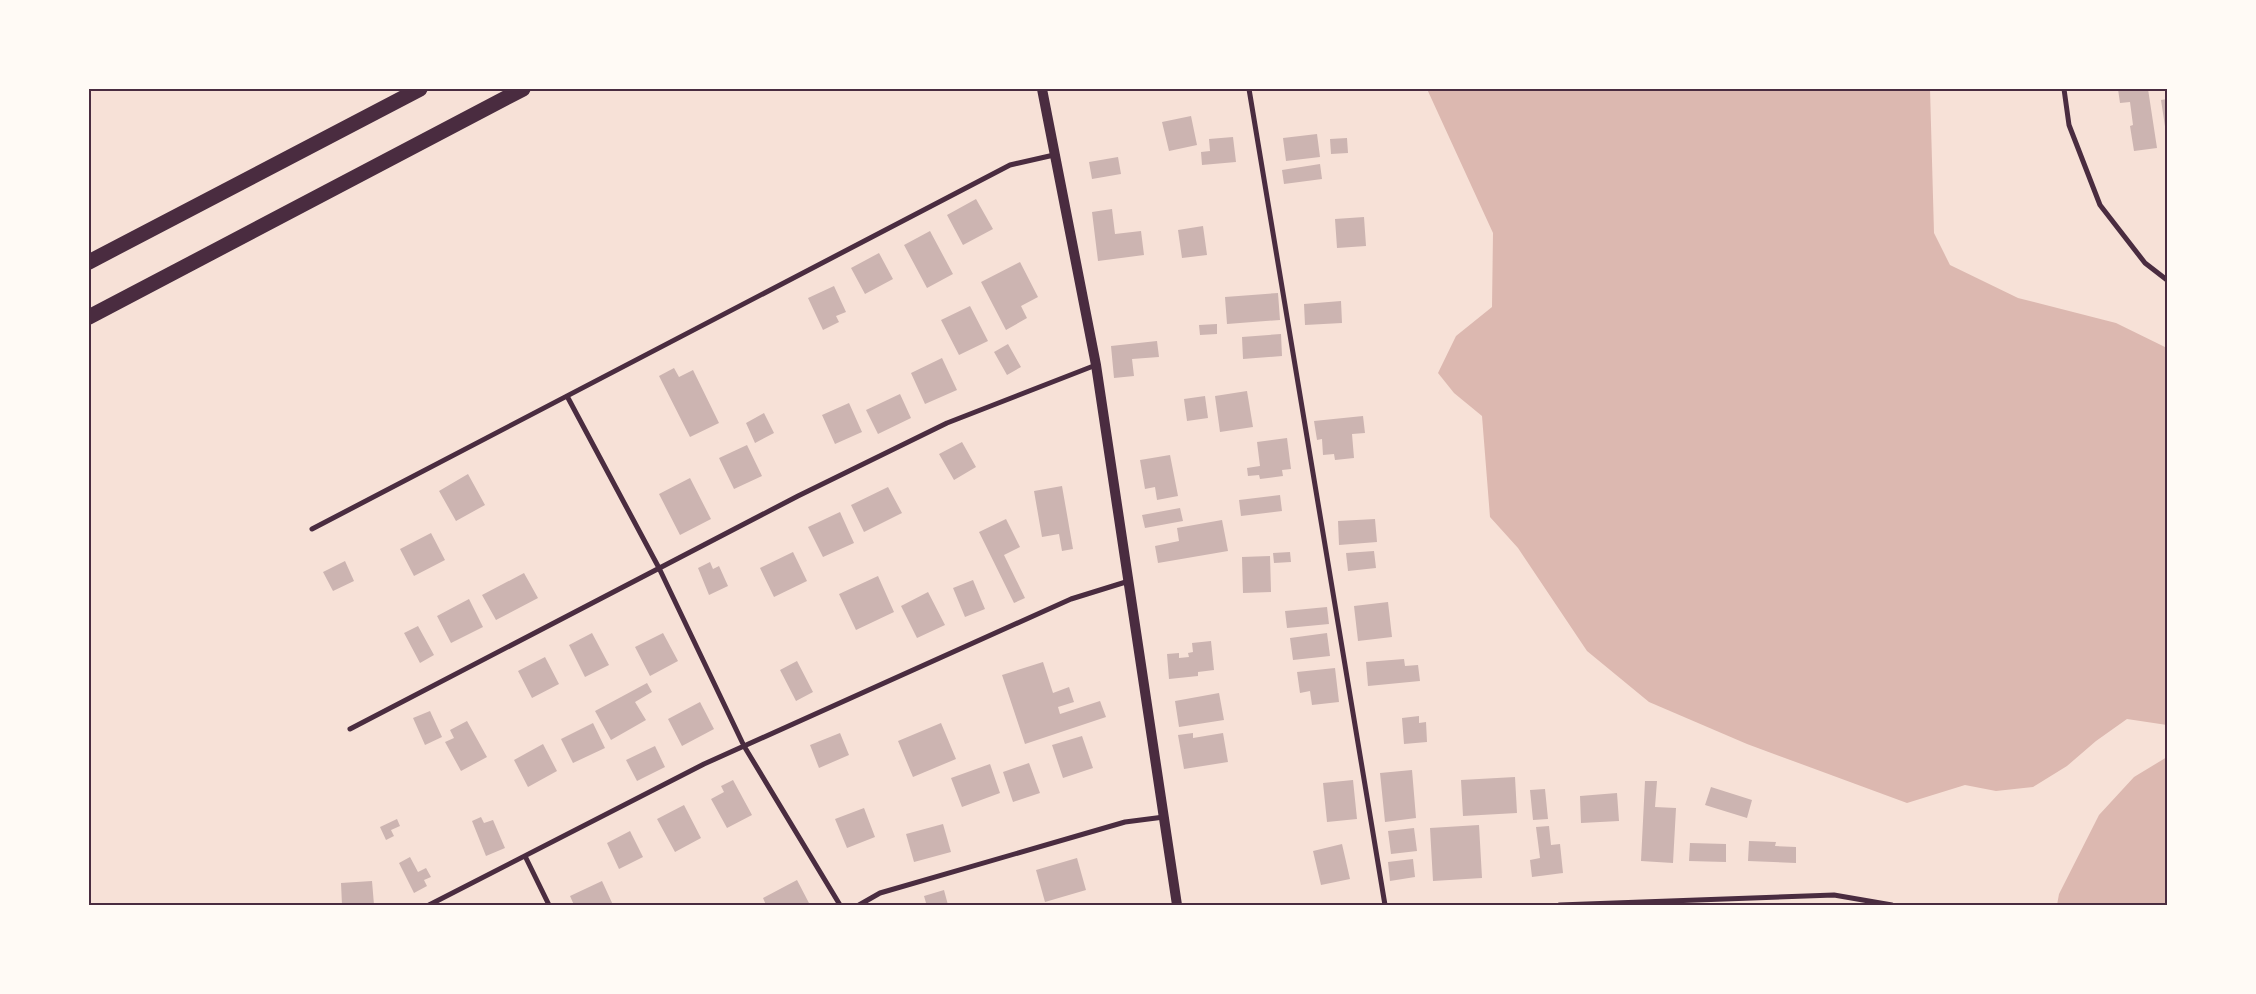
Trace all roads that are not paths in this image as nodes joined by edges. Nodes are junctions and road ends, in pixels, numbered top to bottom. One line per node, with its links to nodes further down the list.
1 (420, 89): 7 (highway)
2 (523, 89): 9 (highway)
3 (1042, 89): 6 (main road)
4 (1249, 89): 24 (street)
5 (2064, 89): 8 (street)
6 (1054, 155): 10 (main road); 11 (street)
7 (89, 262)
8 (2167, 280)
9 (89, 317)
10 (1096, 365): 13 (street); 14 (main road)
11 (567, 396): 12 (street); 13 (street)
12 (312, 529)
13 (659, 568): 15 (street); 16 (street)
14 (1130, 581): 16 (street); 17 (main road)
15 (350, 729)
16 (744, 746): 18 (street); 21 (street)
17 (1164, 817): 22 (street); 23 (main road)
18 (525, 856): 19 (street); 20 (street)
19 (429, 905)
20 (549, 905)
21 (840, 905)
22 (859, 905)
23 (1176, 905)
24 (1385, 905)
25 (1559, 905): 26 (street)
26 (1892, 905)

